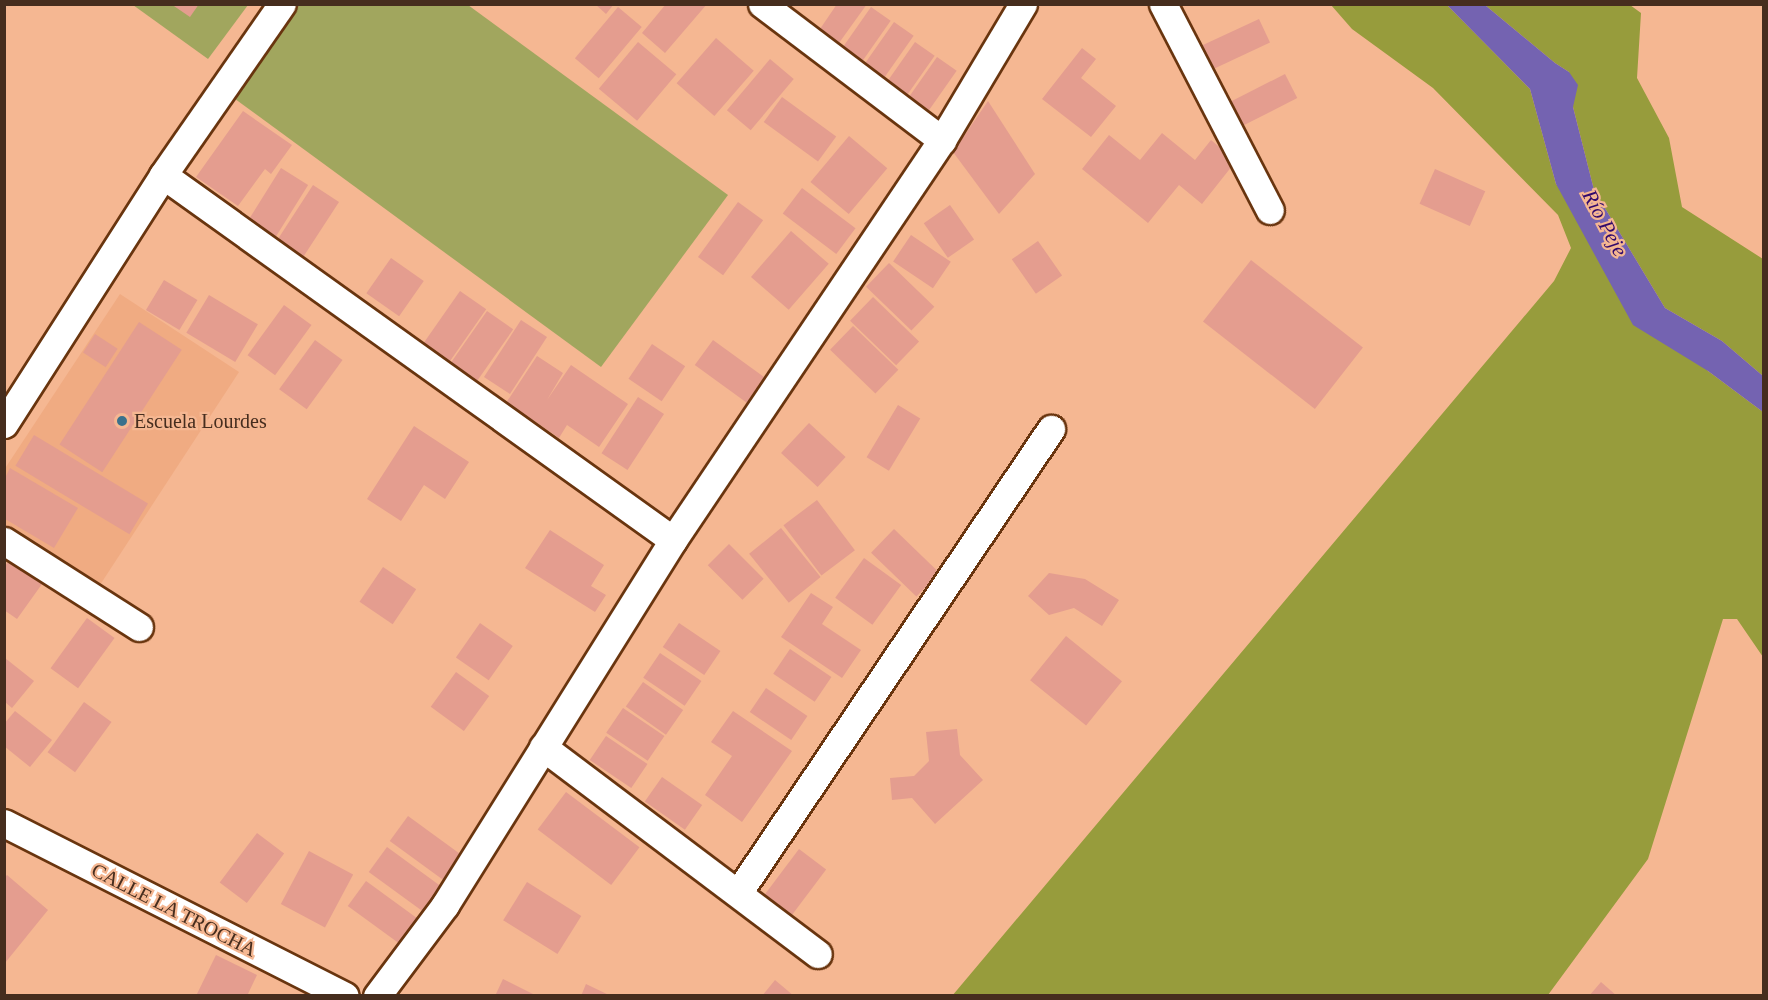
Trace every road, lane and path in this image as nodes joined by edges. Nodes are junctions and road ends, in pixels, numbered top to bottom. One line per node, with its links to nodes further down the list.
1 (282, 4): 6 (street)
2 (762, 4): 5 (street)
3 (1023, 4): 5 (street)
4 (1163, 4): 7 (street)
5 (942, 140): 10 (street)
6 (163, 175): 8 (street); 10 (street)
7 (1270, 210)
8 (4, 424)
9 (1051, 429): 15 (street)
10 (673, 540): 13 (street)
11 (4, 541): 12 (street)
12 (139, 627)
13 (543, 747): 15 (street); 18 (street)
14 (4, 823): 17 (street, CALLE LA TROCHA)
15 (738, 893): 16 (street)
16 (818, 954)
17 (345, 996)
18 (377, 996)

